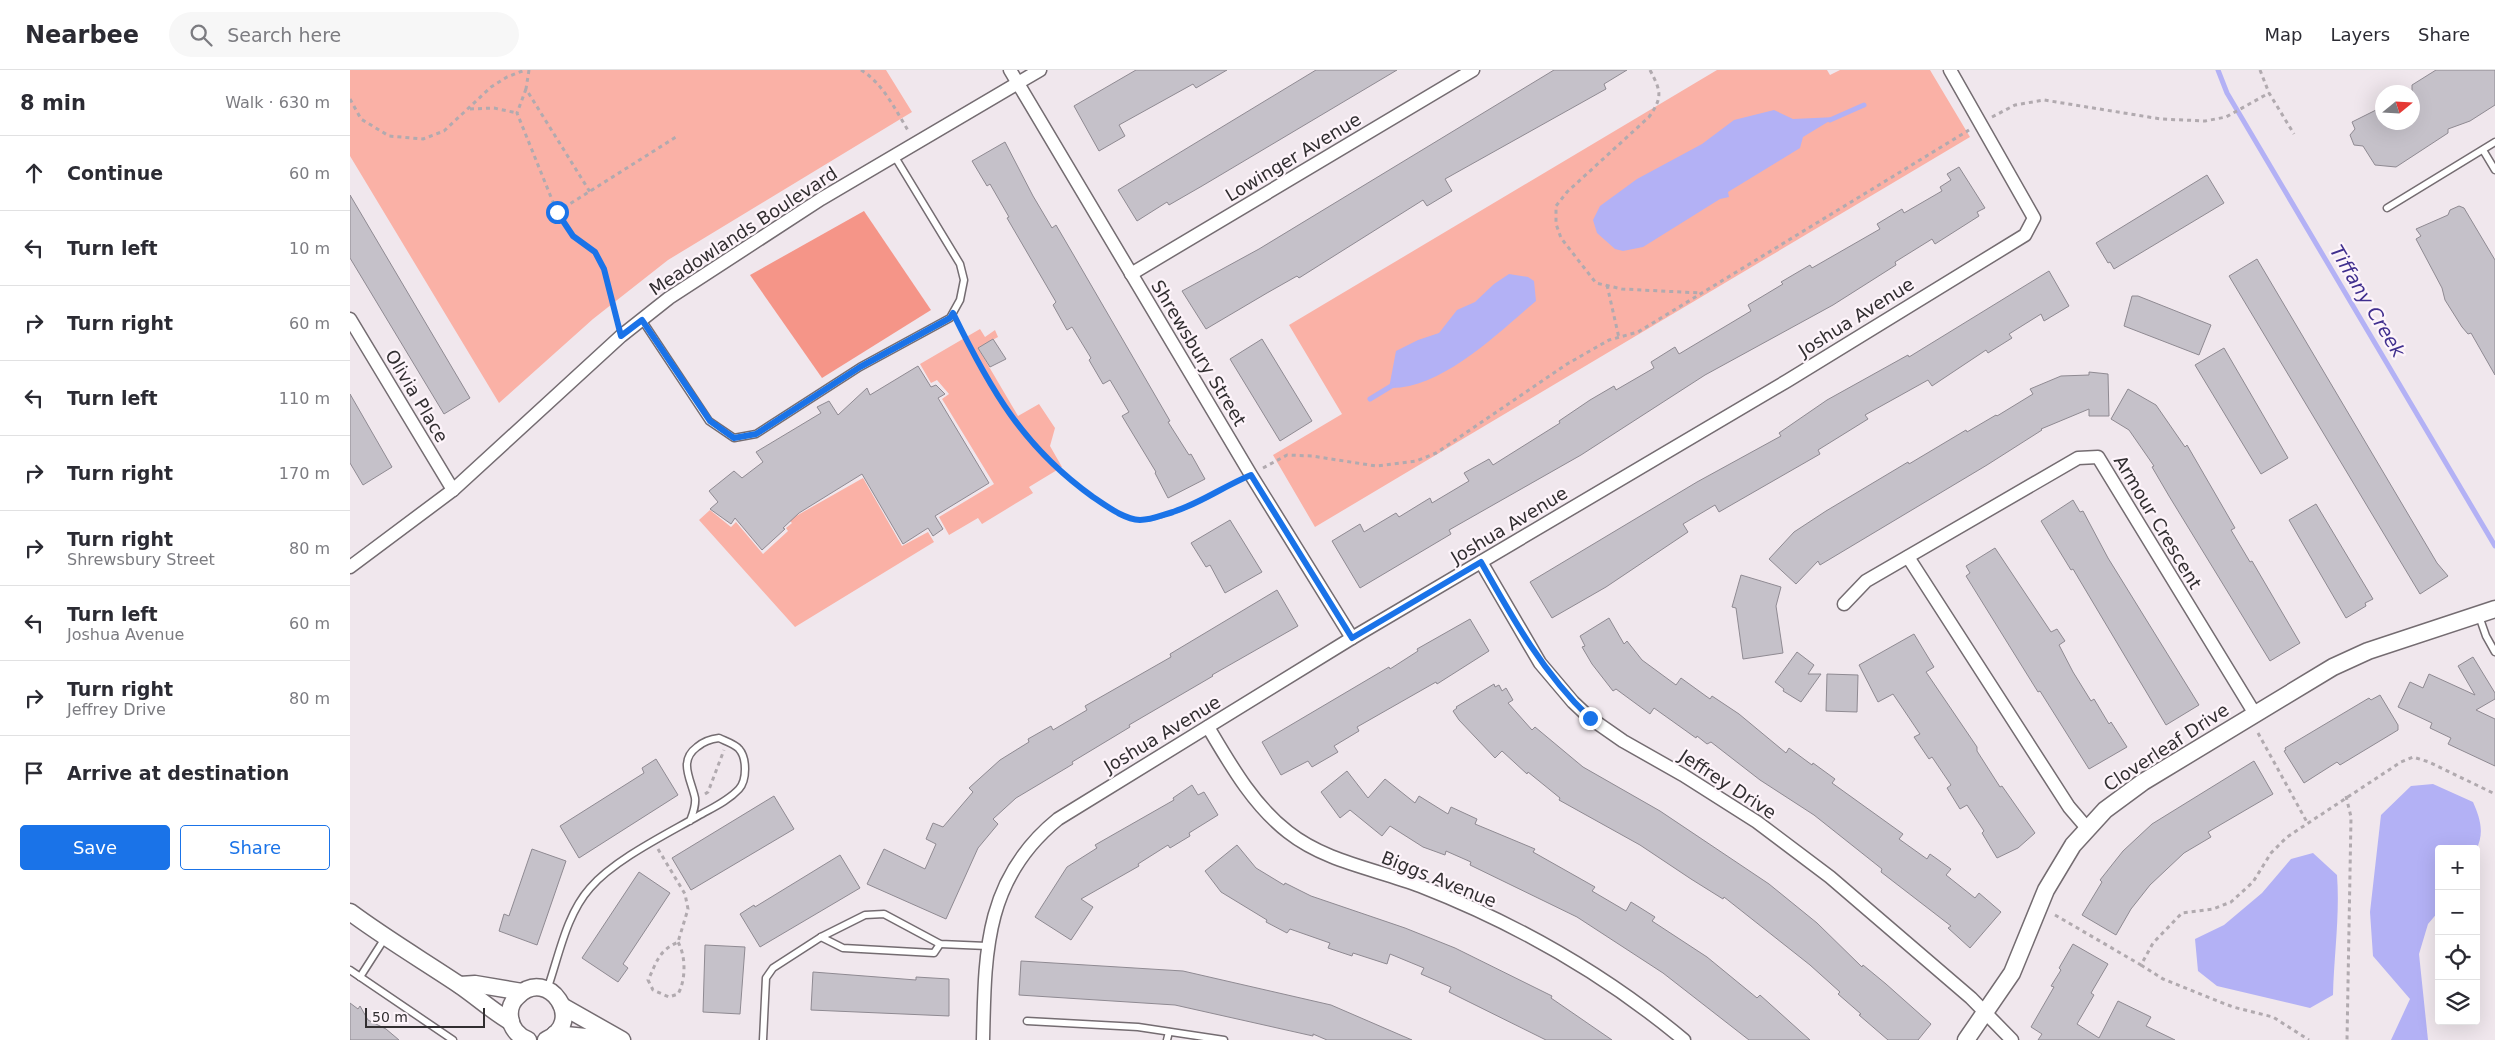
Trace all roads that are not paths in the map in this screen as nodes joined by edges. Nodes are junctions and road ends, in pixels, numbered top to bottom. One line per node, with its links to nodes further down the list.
1 (1010, 70): 5 (street, Shrewsbury Street)
2 (1040, 70): 5 (street, Meadowlands Boulevard)
3 (1473, 70): 11 (street, Lowinger Avenue)
4 (1950, 70): 16 (street, Joshua Avenue)
5 (1018, 83): 8 (street, Meadowlands Boulevard); 11 (street, Shrewsbury Street)
6 (2495, 142): 7 (lane)
7 (2483, 150): 9 (lane); 10 (lane)
8 (895, 157): 13 (street, Meadowlands Boulevard); 13 (lane)
9 (2495, 170)
10 (2387, 208)
11 (1131, 274): 21 (street, Shrewsbury Street)
12 (350, 319): 14 (street, Olivia Place)
13 (642, 320): 14 (street, Meadowlands Boulevard)
14 (453, 490): 17 (street, Meadowlands Boulevard)
15 (1908, 557): 18 (street, Armour Crescent); 23 (street, Armour Crescent); 26 (street)
16 (1481, 562): 21 (street, Joshua Avenue); 38 (street, Jeffrey Drive)
17 (350, 567)
18 (1844, 604)
19 (2495, 609): 20 (street, Cloverleaf Drive)
20 (2479, 615): 22 (lane); 23 (street, Cloverleaf Drive)
21 (1352, 638): 24 (street, Joshua Avenue)
22 (2495, 652)
23 (2255, 714): 26 (street, Cloverleaf Drive)
24 (1208, 727): 31 (street, Joshua Avenue); 50 (street, Biggs Avenue)
25 (690, 821): 25 (lane); 35 (lane)
26 (2087, 828): 38 (street, Cloverleaf Drive)
27 (350, 912): 29 (street)
28 (821, 936): 30 (lane); 30 (lane); 46 (lane)
29 (385, 938): 33 (lane); 34 (street)
30 (940, 944): 31 (lane)
31 (987, 946): 47 (street, Joshua Avenue)
32 (350, 970): 33 (lane)
33 (360, 977): 43 (lane)
34 (460, 985): 36 (street); 41 (street)
35 (547, 990): 36 (street); 37 (street)
36 (522, 992): 41 (street)
37 (562, 1006): 42 (street); 45 (street)
38 (1986, 1013): 51 (street, Cloverleaf Drive); 52 (street, Jeffrey Drive)
39 (1027, 1021): 40 (lane)
40 (1169, 1032): 48 (lane); 49 (lane)
41 (518, 1034)
42 (550, 1037): 44 (street)
43 (453, 1040)
44 (617, 1040)
45 (622, 1040)
46 (763, 1040)
47 (983, 1040)
48 (1167, 1040)
49 (1224, 1040)
50 (1684, 1040)
51 (1966, 1040)
52 (2012, 1040)

